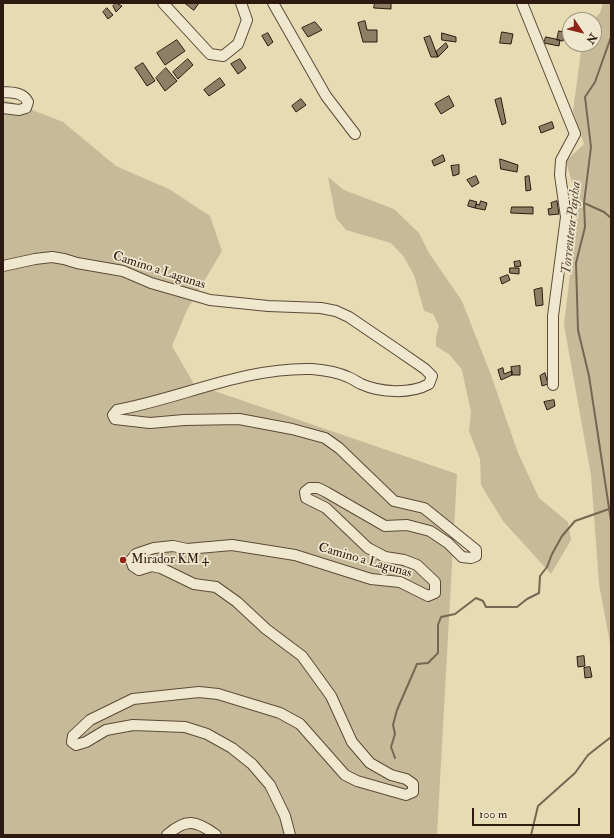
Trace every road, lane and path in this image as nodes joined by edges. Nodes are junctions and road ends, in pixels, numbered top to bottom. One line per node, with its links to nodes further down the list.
1 (163, 3): 2 (street)
2 (241, 3)
3 (273, 3): 7 (street)
4 (522, 3): 9 (street)
5 (3, 92): 6 (street)
6 (3, 108)
7 (355, 134)
8 (3, 266): 12 (street, Camino a Lagunas)
9 (553, 385)
10 (167, 835): 11 (street)
11 (216, 835)
12 (290, 835)

